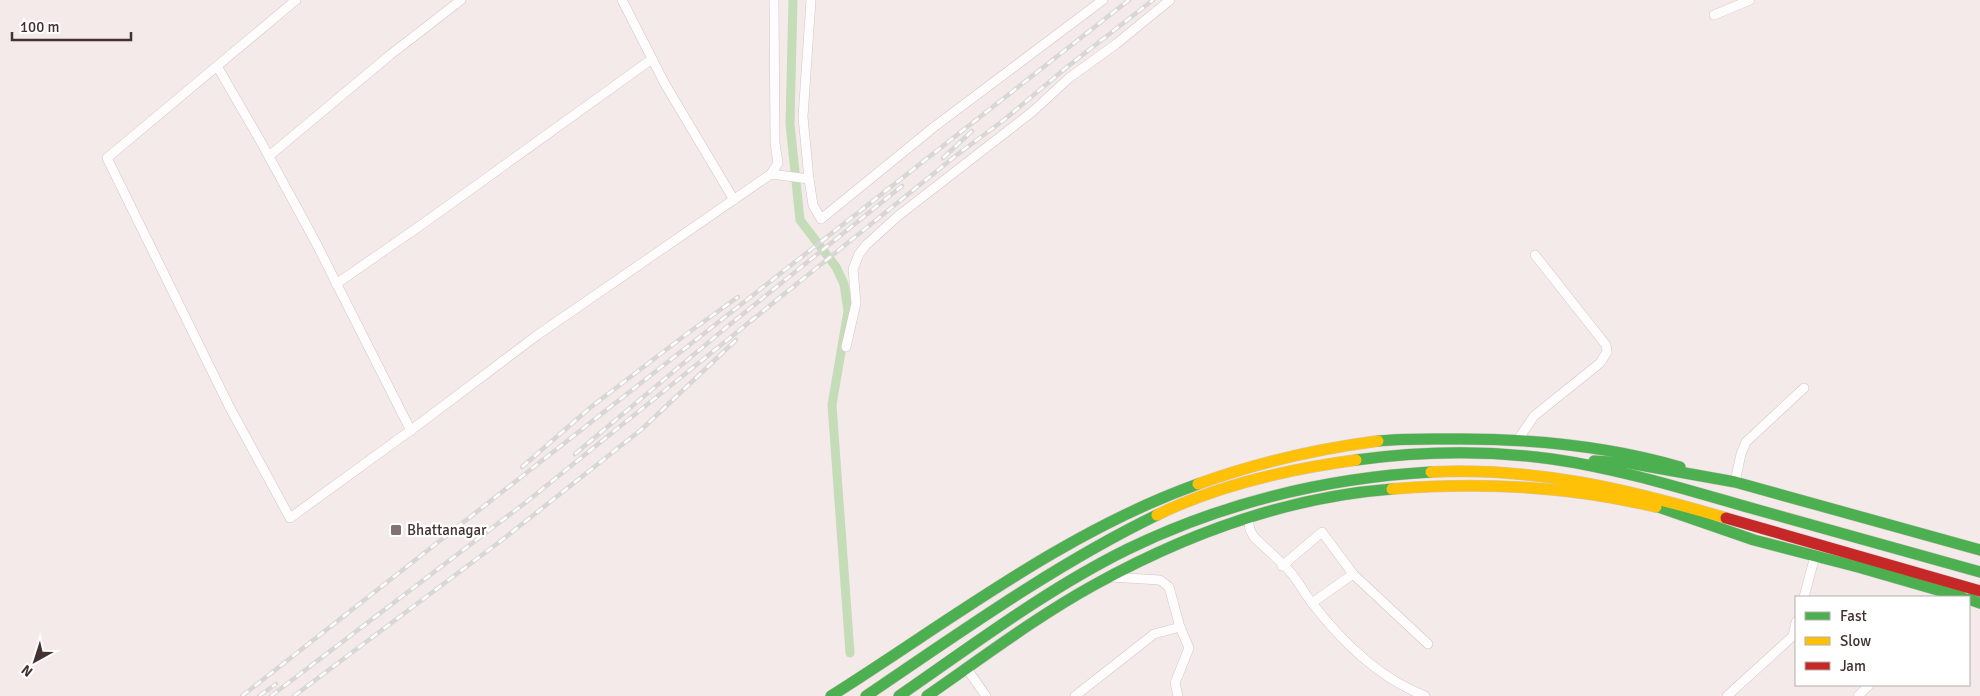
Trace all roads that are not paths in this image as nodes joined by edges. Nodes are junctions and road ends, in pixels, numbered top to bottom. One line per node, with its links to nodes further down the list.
1 (296, 0): 11 (street)
2 (461, 0): 12 (street)
3 (622, 0): 10 (street)
4 (774, 0): 13 (street)
5 (811, 0): 14 (street)
6 (1103, 0): 14 (street)
7 (1170, 0): 18 (street)
8 (1750, 0): 9 (street)
9 (1714, 15)
10 (652, 59): 15 (street); 17 (street)
11 (217, 66): 12 (street); 20 (street)
12 (269, 156): 17 (street)
13 (771, 174): 14 (street); 15 (street)
14 (808, 179)
15 (734, 200): 20 (street)
16 (1536, 255): 21 (street)
17 (336, 284): 20 (street)
18 (846, 347)
19 (1804, 388): 24 (street)
20 (411, 430)
21 (1517, 441): 23 (main road); 45 (main road)
22 (1553, 459): 23 (main road); 31 (main road); 43 (main road)
23 (1710, 477): 24 (main road)
24 (1734, 482): 28 (main road)
25 (1601, 486): 26 (main road); 34 (main road); 42 (main road)
26 (1670, 511): 27 (main road); 29 (main road)
27 (1248, 516): 30 (street); 33 (main road)
28 (1980, 550)
29 (1815, 556): 35 (street); 36 (main road)
30 (1282, 566): 32 (street); 37 (street)
31 (1980, 572)
32 (1354, 574): 37 (street); 40 (street)
33 (1107, 578): 38 (street); 41 (main road)
34 (1980, 591)
35 (1804, 596)
36 (1958, 596)
37 (1312, 603): 54 (street)
38 (1180, 627): 52 (street); 53 (street)
39 (1795, 627): 55 (street)
40 (1428, 644)
41 (967, 669): 50 (main road); 51 (street)
42 (925, 678): 48 (main road); 49 (main road)
43 (887, 682): 46 (main road); 47 (main road)
44 (1867, 686): 56 (street)
45 (831, 696)
46 (859, 696)
47 (866, 696)
48 (900, 696)
49 (904, 696)
50 (927, 696)
51 (986, 696)
52 (1075, 696)
53 (1178, 696)
54 (1425, 696)
55 (1727, 696)
56 (1858, 696)

